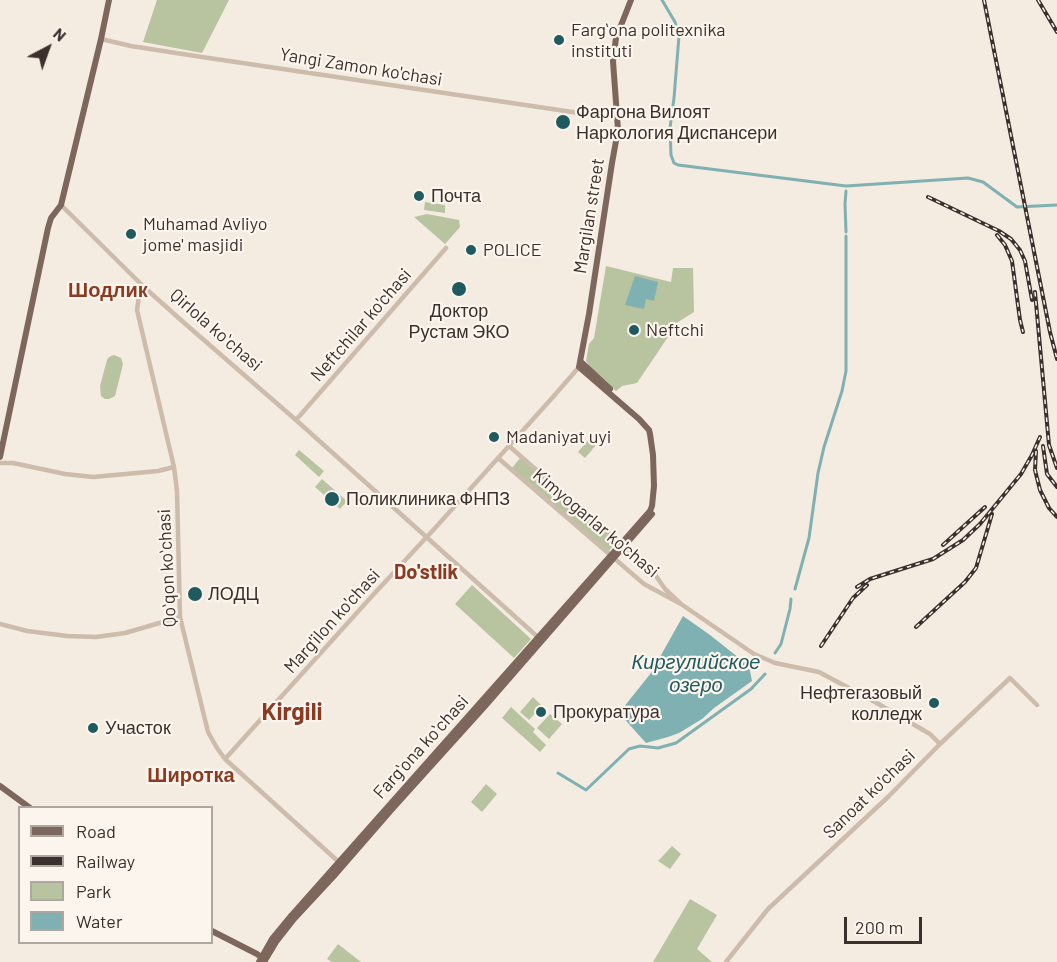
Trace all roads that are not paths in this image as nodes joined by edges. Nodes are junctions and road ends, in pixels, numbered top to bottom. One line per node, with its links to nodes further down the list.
1 (109, 0): 3 (main road)
2 (631, 0): 4 (main road, Margilan street)
3 (101, 39): 4 (street, Yangi Zamon ko'chasi); 5 (main road)
4 (618, 118): 8 (main road, Margilan street)
5 (60, 205): 7 (street, Qirlola koʻchasi); 11 (main road)
6 (446, 248): 9 (street, Neftchilar ko'chasi)
7 (144, 286): 9 (street, Qirlola koʻchasi); 14 (street, Qoʻqon koʻchasi)
8 (580, 364): 10 (street, Marg'ilon ko'chasi); 16 (main road, Fargʻona koʻchasi)
9 (296, 420): 15 (street, Qirlola koʻchasi)
10 (509, 446): 12 (street, Marg'ilon ko'chasi); 16 (street, Kimyogarlar ko'chasi)
11 (0, 457)
12 (498, 458): 15 (street, Marg'ilon ko'chasi); 17 (street, Kimyogarlar ko'chasi)
13 (0, 463): 14 (street)
14 (174, 467): 21 (street, Qoʻqon koʻchasi)
15 (427, 537): 23 (street, Qirlola koʻchasi); 26 (street, Marg'ilon ko'chasi)
16 (622, 546): 17 (main road, Fargʻona koʻchasi); 18 (street, Kimyogarlar ko'chasi)
17 (612, 558): 19 (street, Kimyogarlar ko'chasi); 23 (main road, Fargʻona koʻchasi)
18 (656, 576): 19 (street); 20 (street, Kimyogarlar ko'chasi)
19 (649, 587): 20 (street, Kimyogarlar ko'chasi)
20 (681, 603): 25 (street, Kimyogarlar ko'chasi)
21 (180, 617): 22 (street); 26 (street, Qoʻqon koʻchasi)
22 (0, 624)
23 (540, 639): 30 (main road, Fargʻona koʻchasi)
24 (1037, 705): 25 (street, Sanoat ko'chasi)
25 (940, 744): 33 (street, Sanoat ko'chasi)
26 (225, 759): 30 (street, Qoʻqon koʻchasi)
27 (0, 788): 28 (main road); 29 (main road)
28 (23, 806)
29 (28, 806)
30 (341, 864): 32 (main road, Fargʻona koʻchasi)
31 (213, 934): 32 (main road)
32 (261, 960)
33 (726, 962)

